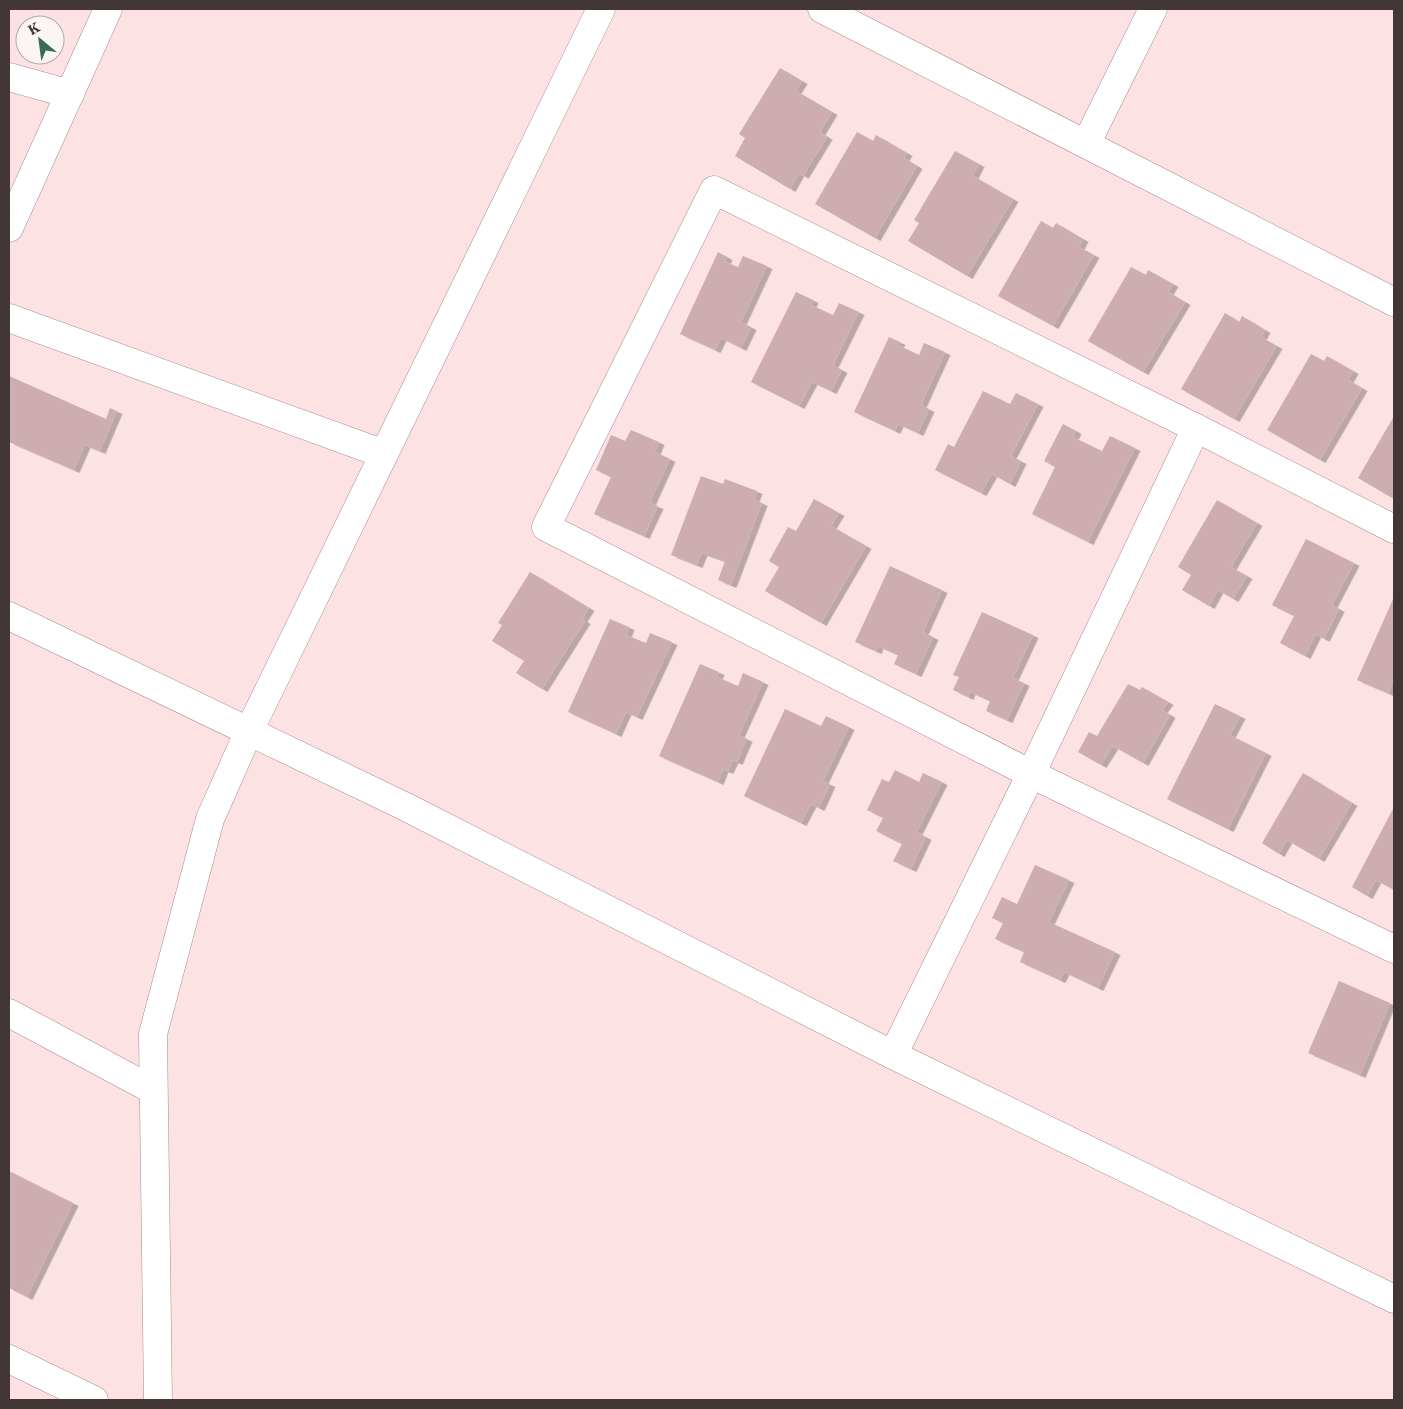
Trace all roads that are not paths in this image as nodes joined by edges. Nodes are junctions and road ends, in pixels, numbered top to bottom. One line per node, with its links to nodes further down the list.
1 (108, 9): 6 (street)
2 (601, 9): 12 (street)
3 (822, 9): 7 (street)
4 (1153, 9): 7 (street)
5 (9, 77): 6 (street)
6 (70, 94): 8 (street)
7 (1086, 144): 9 (street)
8 (9, 228)
9 (1394, 302)
10 (9, 318): 12 (street)
11 (1196, 428): 13 (street); 16 (street); 16 (street)
12 (384, 454): 15 (street)
13 (1394, 529)
14 (9, 616): 15 (street)
15 (249, 732): 19 (street); 20 (street)
16 (1031, 774): 17 (street); 19 (street)
17 (1394, 949)
18 (9, 1013): 20 (street)
19 (893, 1055): 21 (street)
20 (153, 1090): 24 (street)
21 (1394, 1299)
22 (9, 1359): 23 (street)
23 (94, 1400)
24 (158, 1400)

